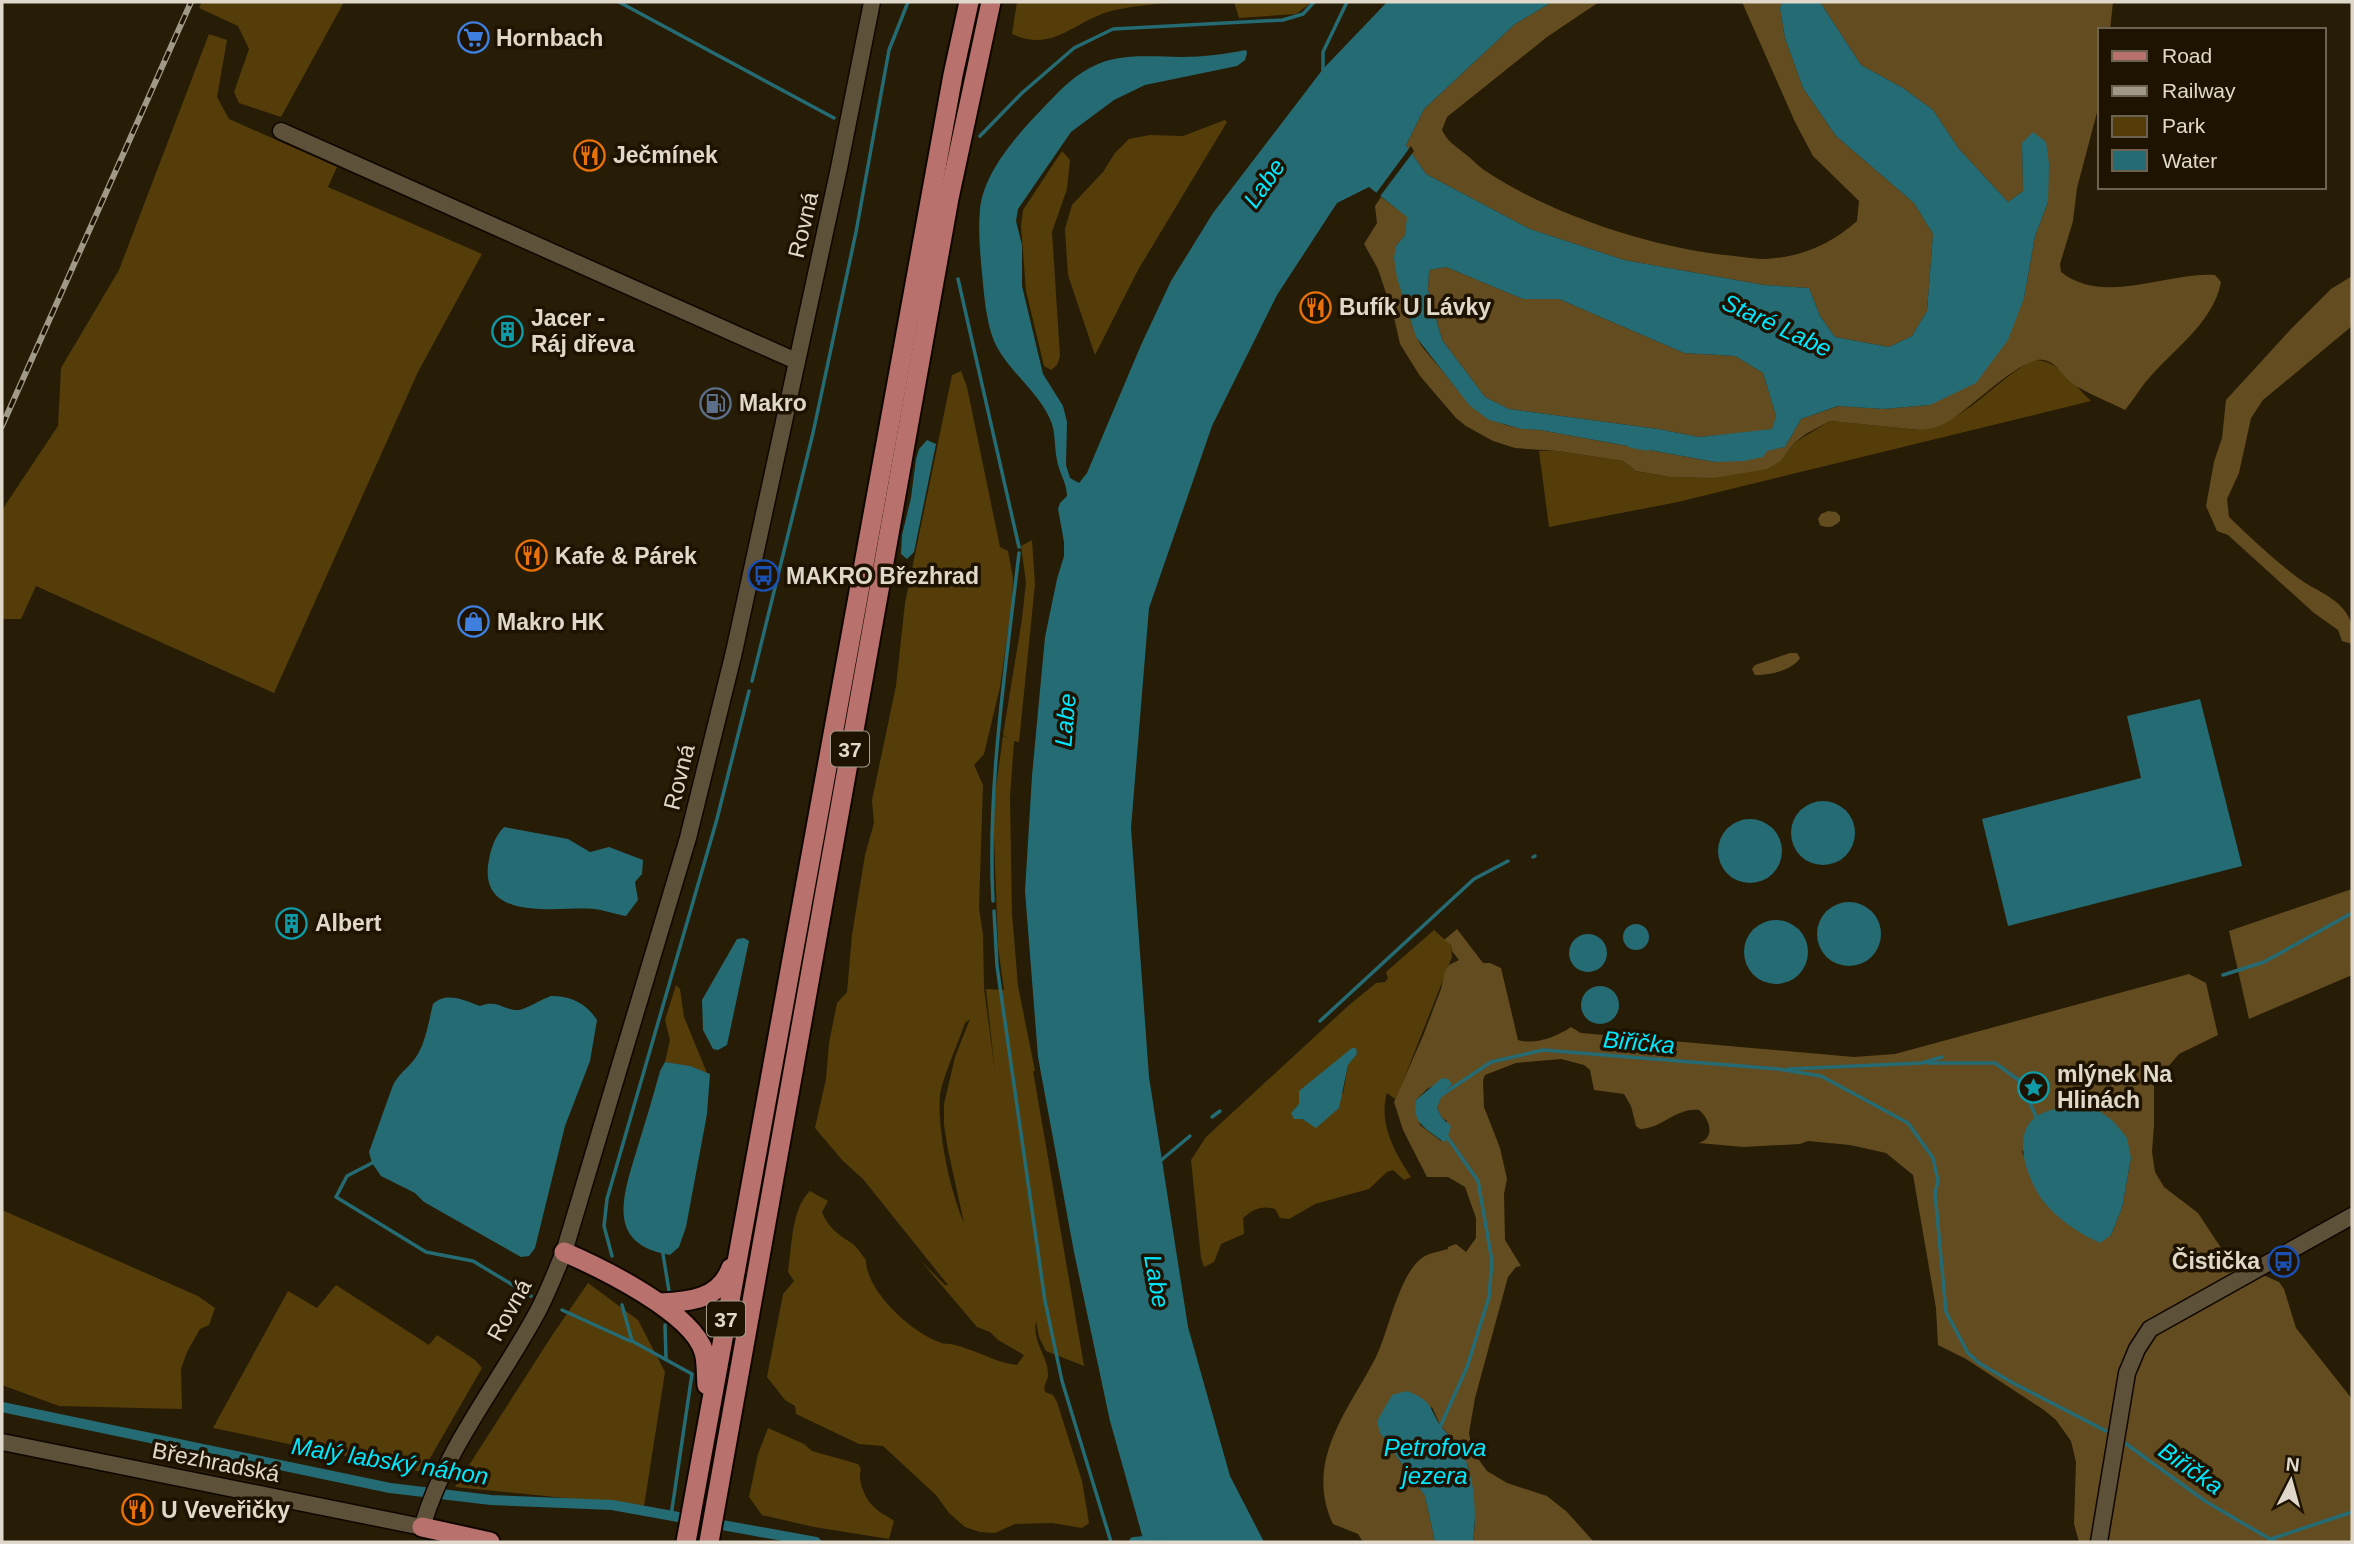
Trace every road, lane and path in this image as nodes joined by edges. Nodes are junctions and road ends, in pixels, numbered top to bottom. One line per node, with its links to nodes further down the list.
1 (872, 2): 5 (street, Rovná)
2 (969, 2): 6 (main road, 37)
3 (991, 2): 15 (main road, 37)
4 (281, 131): 5 (street)
5 (796, 360): 8 (street, Rovná)
6 (749, 1198): 9 (main road); 10 (main road, 37)
7 (2352, 1216): 16 (street)
8 (564, 1252): 9 (main road); 12 (street, Rovná)
9 (664, 1303): 10 (main road)
10 (704, 1440): 14 (main road, 37)
11 (2, 1442): 12 (street, Březhradská)
12 (422, 1527): 13 (main road)
13 (490, 1542)
14 (686, 1542)
15 (709, 1542)
16 (2099, 1542)

